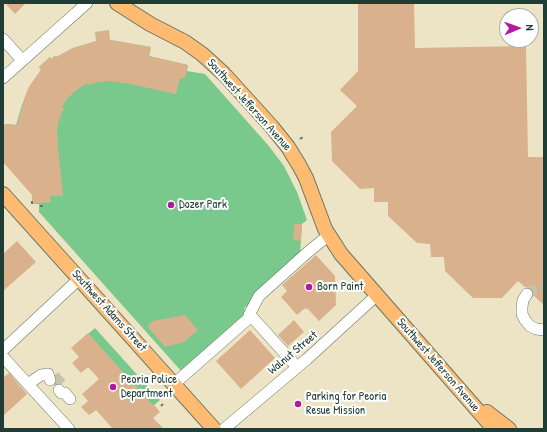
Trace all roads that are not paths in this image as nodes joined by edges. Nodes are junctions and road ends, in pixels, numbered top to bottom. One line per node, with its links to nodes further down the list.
1 (87, 3): 4 (street)
2 (117, 3): 7 (main road, Southwest Jefferson Avenue)
3 (3, 39): 4 (street)
4 (22, 60): 5 (street)
5 (3, 78)
6 (3, 194): 8 (main road, Southwest Adams Street)
7 (329, 235): 10 (main road, Southwest Jefferson Avenue); 11 (street)
8 (79, 279): 13 (street); 19 (main road, Southwest Adams Street)
9 (528, 294): 12 (street)
10 (377, 295): 15 (main road, Southwest Jefferson Avenue); 16 (street, Walnut Street)
11 (250, 318): 16 (street); 19 (street)
12 (544, 330)
13 (3, 350)
14 (3, 357): 18 (street)
15 (439, 366): 23 (main road, Southwest Jefferson Avenue); 24 (main road)
16 (297, 367): 22 (street, Walnut Street)
17 (51, 377): 18 (street)
18 (28, 384): 20 (street)
19 (174, 384): 21 (main road, Southwest Adams Street)
20 (69, 429)
21 (214, 429)
22 (224, 429)
23 (494, 429)
24 (509, 429)

